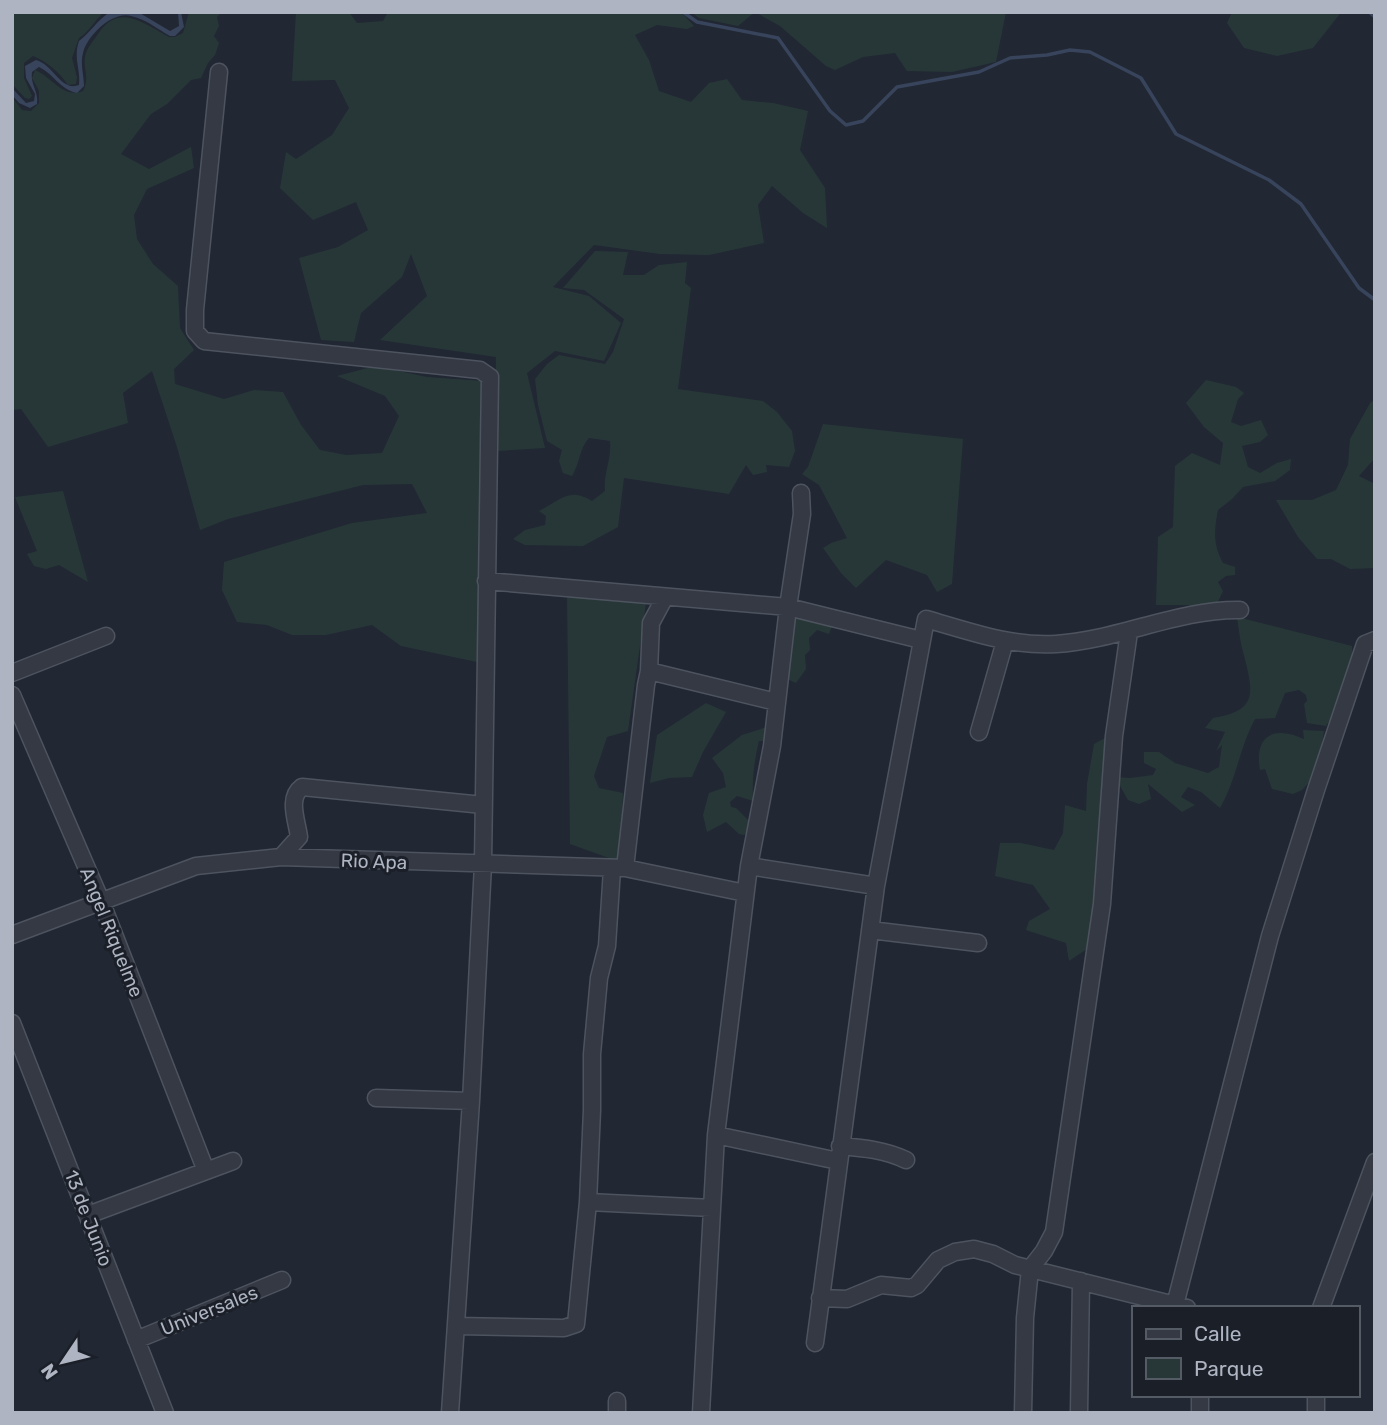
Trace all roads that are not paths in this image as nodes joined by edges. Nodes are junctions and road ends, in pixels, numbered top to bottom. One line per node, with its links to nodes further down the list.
1 (219, 72): 3 (street)
2 (801, 493): 5 (street)
3 (486, 581): 4 (street); 17 (street)
4 (666, 597): 5 (street); 12 (street)
5 (788, 607): 9 (street); 15 (street)
6 (1240, 610): 7 (street)
7 (1129, 632): 11 (street); 41 (street)
8 (106, 636): 13 (street)
9 (921, 640): 11 (street); 22 (street)
10 (1375, 640): 45 (street)
11 (1005, 641): 16 (street)
12 (649, 671): 15 (street); 21 (street)
13 (12, 673)
14 (12, 695): 24 (street, Angel Riquelme)
15 (776, 702): 20 (street)
16 (979, 732)
17 (483, 806): 18 (street); 19 (street)
18 (281, 857): 19 (street, Rio Apa); 24 (street, Rio Apa)
19 (483, 864): 21 (street, Rio Apa); 30 (street)
20 (749, 866): 22 (street); 23 (street)
21 (619, 869): 23 (street, Rio Apa); 38 (street)
22 (876, 886): 25 (street)
23 (745, 893): 31 (street)
24 (100, 901): 26 (street, Rio Apa); 36 (street, Angel Riquelme)
25 (870, 930): 27 (street); 32 (street)
26 (12, 935)
27 (978, 943)
28 (12, 1023): 40 (street, 13 de Junio)
29 (376, 1098): 30 (street)
30 (471, 1101): 47 (street)
31 (716, 1135): 32 (street); 39 (street)
32 (839, 1154): 33 (street); 44 (street)
33 (906, 1160)
34 (233, 1161): 36 (street)
35 (1375, 1162): 37 (street)
36 (206, 1171): 40 (street)
37 (1370, 1191): 46 (street)
38 (588, 1202): 39 (street); 47 (street)
39 (712, 1208): 52 (street)
40 (88, 1215): 48 (street, 13 de Junio)
41 (1030, 1269): 43 (street); 44 (street); 53 (street)
42 (282, 1280): 48 (street, Universales)
43 (1081, 1281): 45 (street); 54 (street)
44 (820, 1298): 49 (street)
45 (1181, 1306)
46 (1322, 1306)
47 (457, 1326): 51 (street)
48 (136, 1340): 50 (street, 13 de Junio)
49 (815, 1343)
50 (164, 1413)
51 (450, 1413)
52 (701, 1413)
53 (1023, 1413)
54 (1079, 1413)

